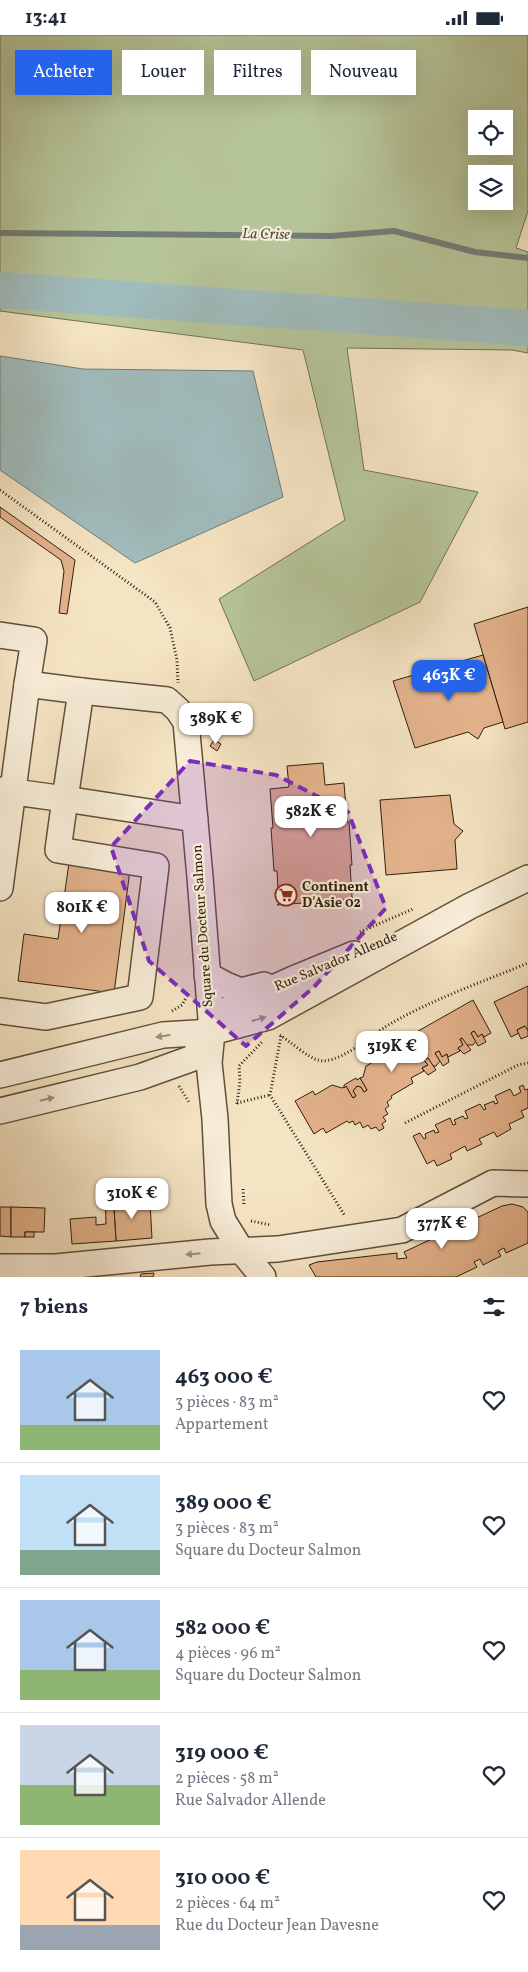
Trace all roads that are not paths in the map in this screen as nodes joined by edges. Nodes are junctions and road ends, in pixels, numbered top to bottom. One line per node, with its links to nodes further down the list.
1 (0, 635): 2 (street)
2 (27, 683): 3 (street); 4 (street)
3 (81, 691): 5 (street); 6 (street, Square du Docteur Salmon)
4 (7, 791): 5 (street); 8 (street)
5 (65, 799): 6 (street); 12 (street)
6 (195, 819): 10 (street, Square du Docteur Salmon)
7 (528, 878): 9 (street, Rue Salvador Allende)
8 (0, 888)
9 (470, 906): 11 (street, Rue Salvador Allende); 13 (street, Rue Salvador Allende, one-way to 9)
10 (207, 975): 11 (street); 13 (street, Square du Docteur Salmon)
11 (291, 980): 13 (street, Rue Salvador Allende)
12 (0, 1011)
13 (212, 1032): 14 (street, Rue Salvador Allende, one-way to 14); 15 (street, Rue Salvador Allende); 16 (street, Square du Docteur Salmon)
14 (0, 1075)
15 (140, 1077): 16 (street); 17 (street, Rue Salvador Allende, one-way to 15)
16 (214, 1108): 19 (street, Square du Docteur Salmon)
17 (0, 1111)
18 (528, 1184): 19 (street)
19 (241, 1251): 20 (street, one-way to 20); 21 (street, Square du Docteur Salmon)
20 (0, 1267)
21 (263, 1277)

